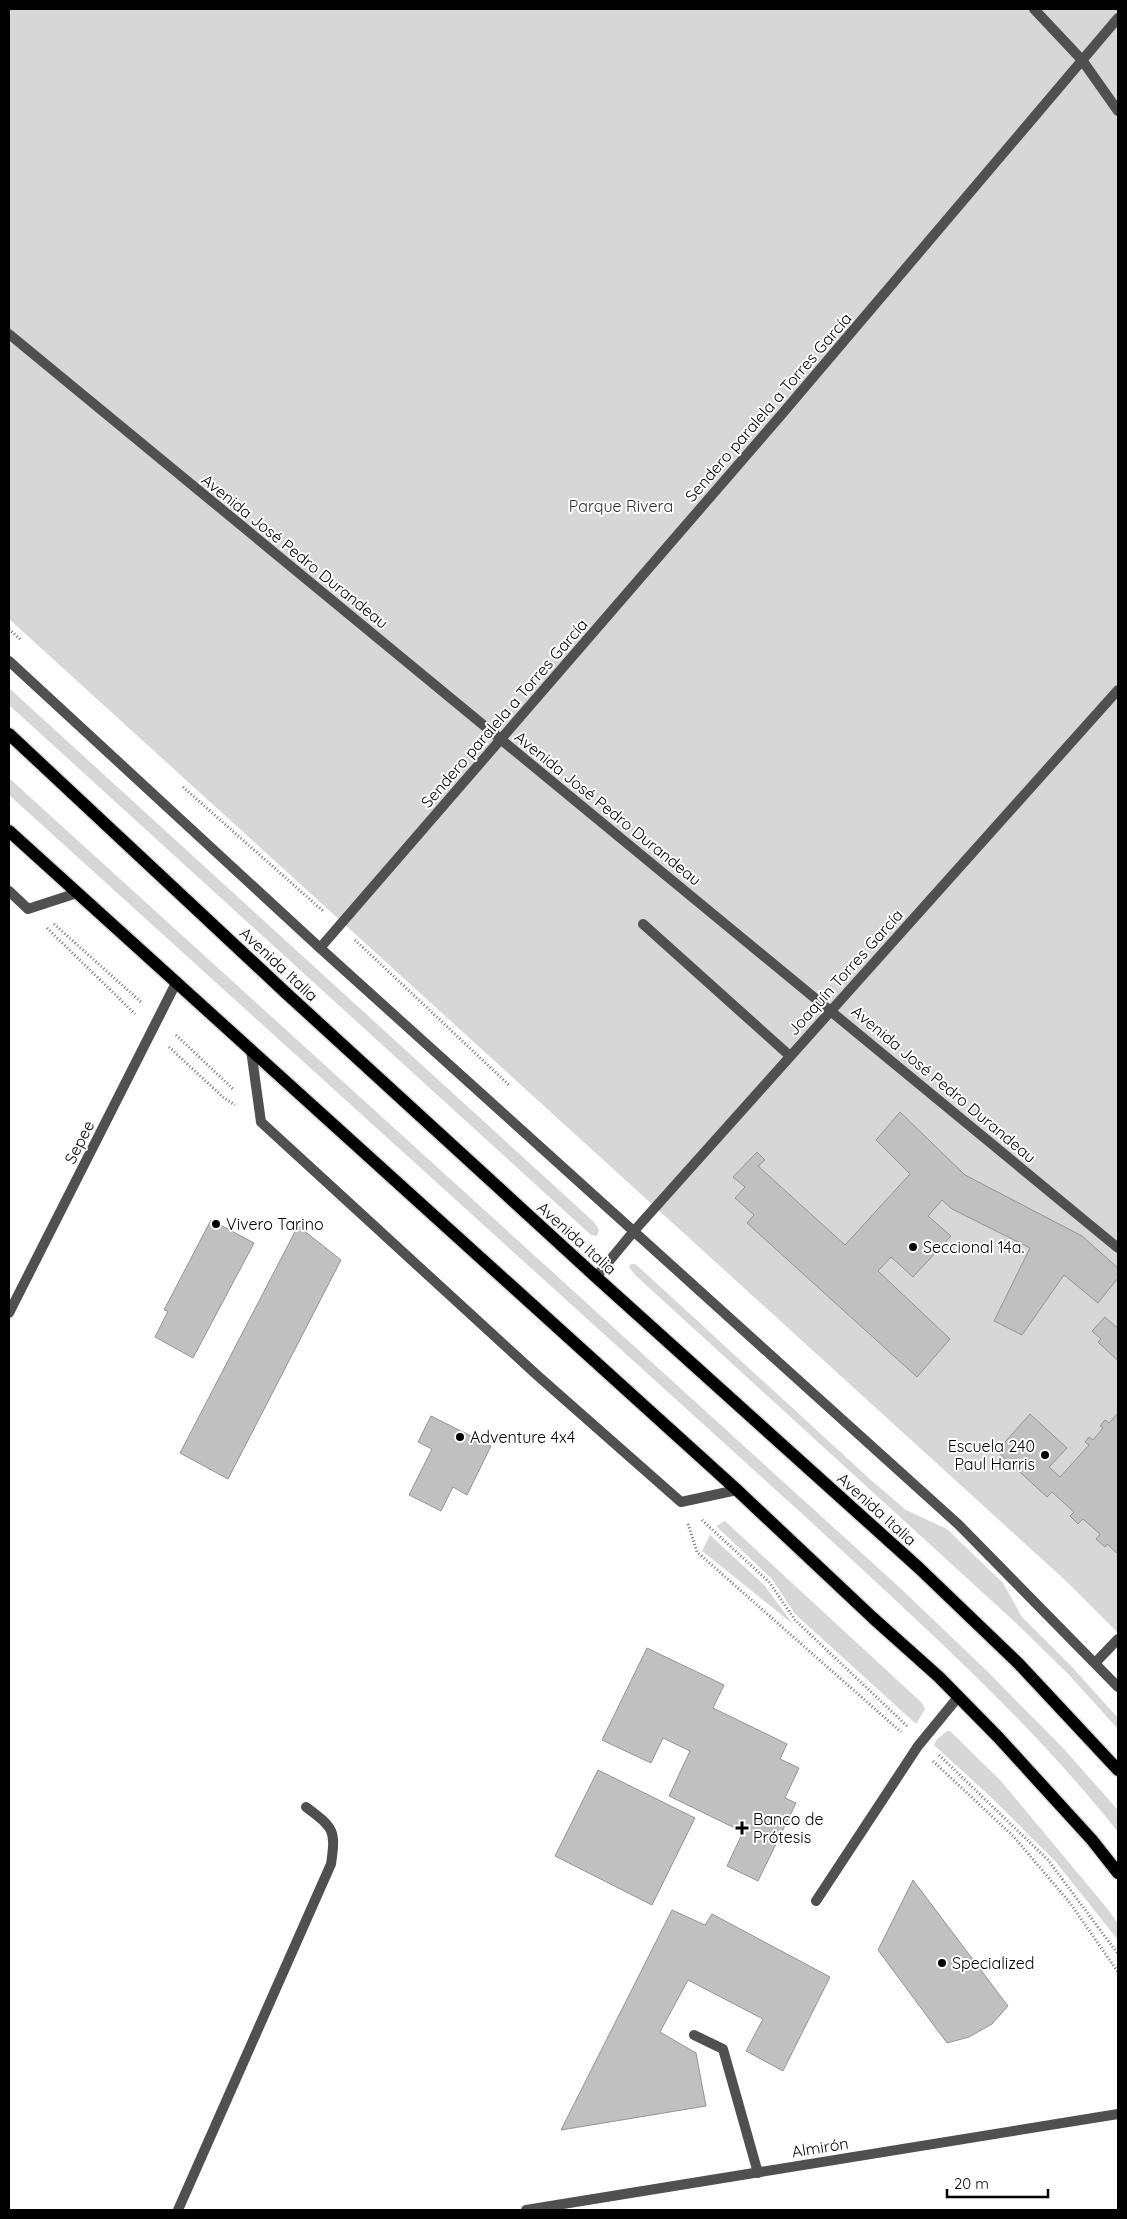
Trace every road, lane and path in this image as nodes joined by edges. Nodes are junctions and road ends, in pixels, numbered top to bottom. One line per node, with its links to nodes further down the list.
1 (1034, 9): 3 (street)
2 (1118, 18): 3 (street, Sendero paralela a Torres García)
3 (1082, 60): 4 (street); 9 (street, Sendero paralela a Torres García)
4 (1118, 111)
5 (9, 334): 9 (street, Avenida José Pedro Durandeau)
6 (9, 661): 14 (street)
7 (1118, 690): 16 (street, Joaquín Torres García)
8 (9, 734): 21 (main road, Avenida Italia)
9 (501, 740): 14 (street, Sendero paralela a Torres García); 16 (street, Avenida José Pedro Durandeau)
10 (9, 830): 12 (main road)
11 (9, 891): 12 (street)
12 (76, 893): 15 (main road)
13 (643, 924): 18 (street)
14 (320, 948): 19 (street)
15 (176, 983): 17 (main road); 22 (street, Sepee)
16 (830, 1010): 18 (street, Joaquín Torres García); 20 (street, Avenida José Pedro Durandeau)
17 (251, 1050): 23 (main road); 23 (street)
18 (790, 1056): 19 (street, Joaquín Torres García)
19 (634, 1231): 21 (street, Joaquín Torres García); 25 (street)
20 (1118, 1248)
21 (596, 1277): 28 (main road, Avenida Italia)
22 (9, 1314)
23 (737, 1490): 27 (main road)
24 (1118, 1639): 25 (street)
25 (1096, 1662): 26 (street)
26 (1118, 1687)
27 (959, 1696): 30 (main road); 31 (street)
28 (1118, 1770)
29 (306, 1807): 35 (street)
30 (1118, 1873)
31 (816, 1901)
32 (694, 2035): 34 (street)
33 (1118, 2114): 34 (street, Almirón)
34 (758, 2173): 36 (street, Almirón)
35 (178, 2210)
36 (526, 2210)

